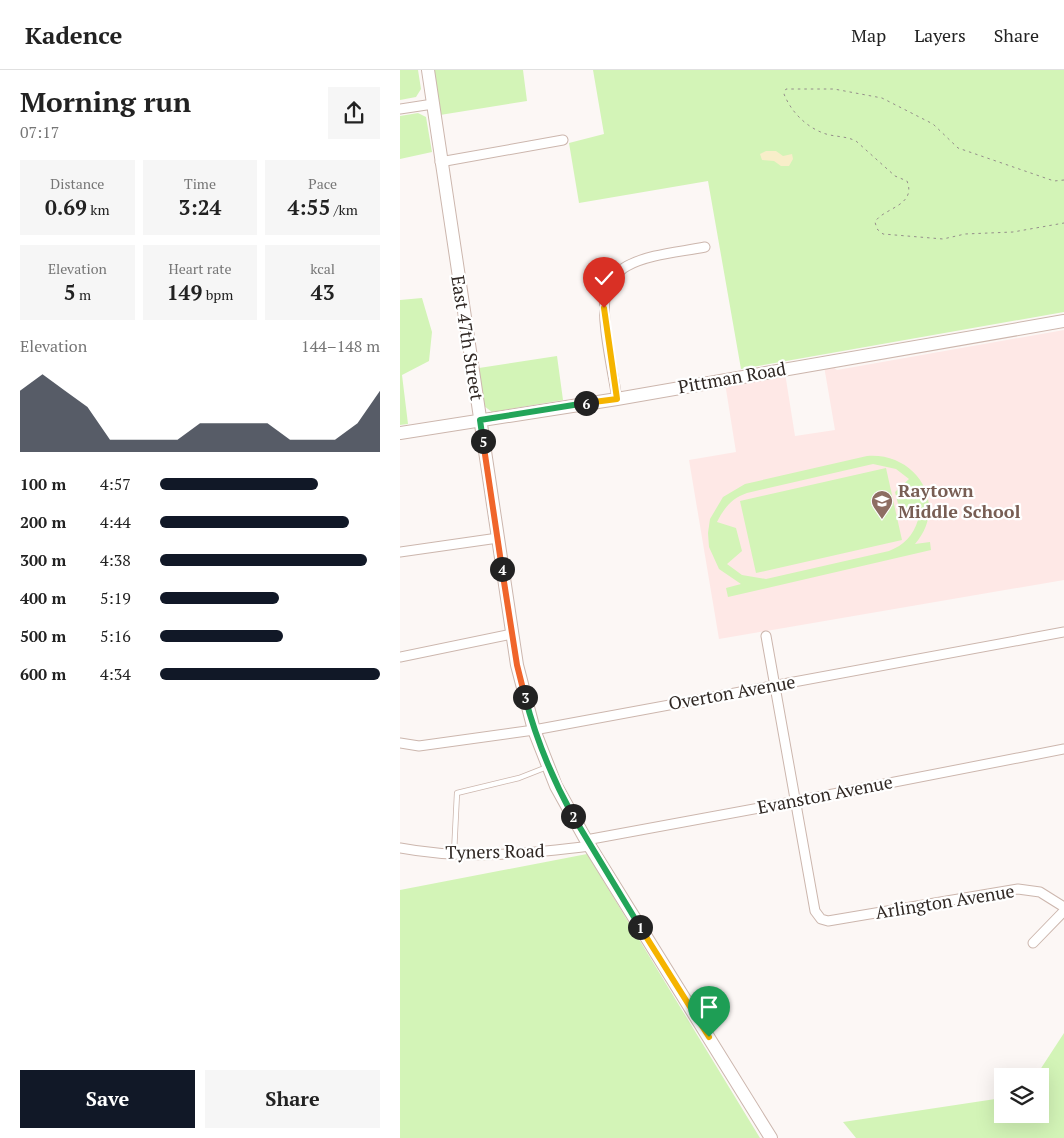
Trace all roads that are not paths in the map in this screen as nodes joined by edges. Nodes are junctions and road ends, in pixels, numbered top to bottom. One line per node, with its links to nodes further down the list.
1 (428, 70): 2 (main road, East 47th Street)
2 (433, 104): 3 (street); 5 (main road, East 47th Street)
3 (400, 109)
4 (563, 140): 5 (street)
5 (440, 162): 9 (main road, East 47th Street)
6 (705, 247): 8 (street)
7 (1064, 320): 8 (main road, Pittman Road)
8 (617, 399): 9 (main road, Pittman Road)
9 (480, 420): 10 (main road, Pittman Road); 11 (main road, East 47th Street)
10 (400, 433)
11 (498, 538): 12 (street); 14 (main road, East 47th Street)
12 (400, 552)
13 (1064, 632): 17 (street, Overton Avenue)
14 (512, 634): 16 (street); 18 (main road, East 47th Street)
15 (766, 636): 17 (street)
16 (400, 657)
17 (776, 686): 18 (street, Overton Avenue); 22 (street)
18 (534, 730): 19 (street, Overton Avenue); 21 (main road, East 47th Street)
19 (400, 743)
20 (1064, 749): 22 (street, Evanston Avenue)
21 (548, 767): 23 (main road, East 47th Street); 25 (lane)
22 (797, 801): 23 (street, Evanston Avenue); 26 (street, Arlington Avenue)
23 (588, 843): 25 (street, Tyners Road); 28 (main road, East 47th Street)
24 (400, 848): 25 (street, Tyners Road)
25 (454, 854)
26 (1064, 909): 27 (street)
27 (1033, 943)
28 (771, 1138)

